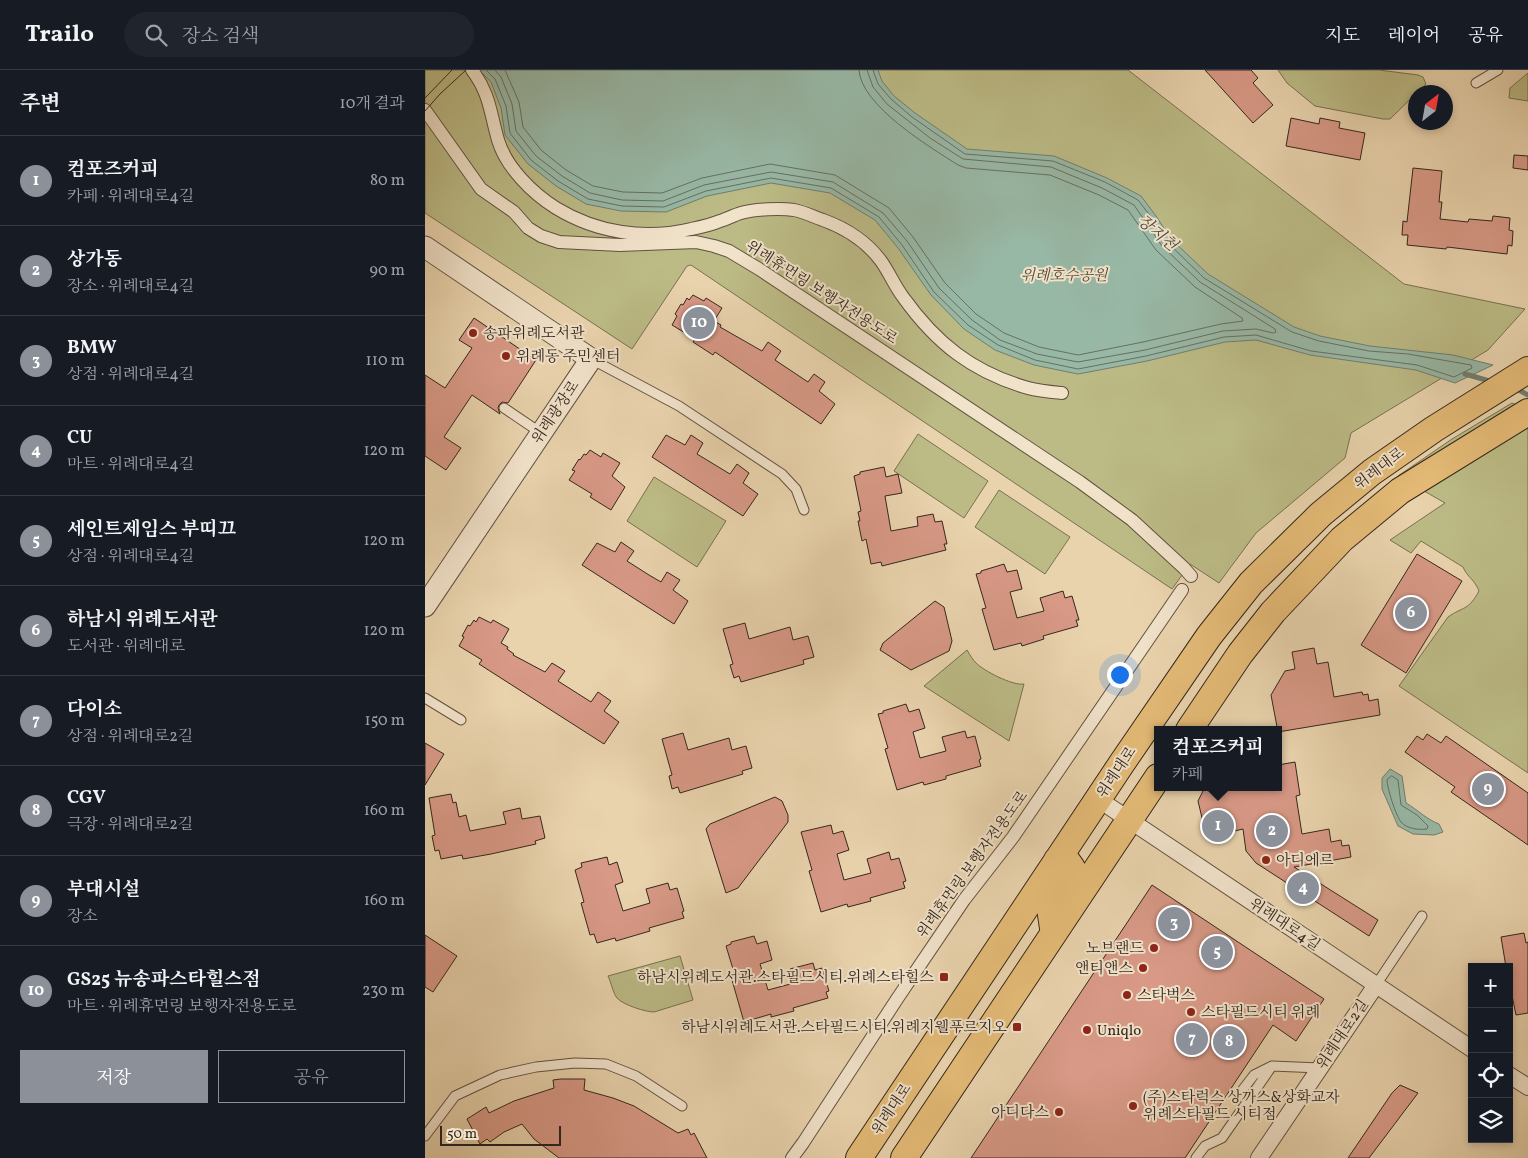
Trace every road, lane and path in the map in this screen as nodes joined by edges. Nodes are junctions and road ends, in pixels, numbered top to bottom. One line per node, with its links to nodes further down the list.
1 (472, 70): 8 (street)
2 (1498, 70): 3 (lane)
3 (1476, 83)
4 (425, 110): 13 (street, 위례휴먼링 보행자전용도로)
5 (425, 247): 6 (street)
6 (591, 359): 11 (street, 위례광장로); 12 (lane)
7 (1528, 370): 20 (main road, 위례대로)
8 (1062, 393)
9 (504, 408): 11 (lane)
10 (1528, 412): 18 (main road, 위례대로)
11 (541, 433): 15 (street, 위례광장로)
12 (804, 510)
13 (1191, 576)
14 (1183, 590): 34 (street, 위례휴먼링 보행자전용도로)
15 (425, 606)
16 (425, 698): 17 (lane)
17 (461, 720)
18 (1192, 726)
19 (1154, 783): 21 (main road)
20 (1098, 799): 21 (street, 위례대로4길); 22 (main road, 위례대로)
21 (1129, 820): 24 (main road); 25 (street, 위례대로4길)
22 (1057, 860): 24 (main road); 35 (main road, 위례대로)
23 (1422, 916): 25 (lane)
24 (1054, 933): 36 (main road)
25 (1375, 985): 26 (street, 위례대로4길); 28 (street, 위례대로2길)
26 (1468, 1047)
27 (1272, 1066): 28 (lane); 31 (lane); 37 (lane)
28 (1320, 1068): 38 (street, 위례대로2길)
29 (1513, 1078): 30 (street)
30 (1528, 1087)
31 (1237, 1097)
32 (683, 1106): 33 (lane)
33 (425, 1136)
34 (792, 1158)
35 (859, 1158)
36 (904, 1158)
37 (1196, 1158)
38 (1259, 1158)

